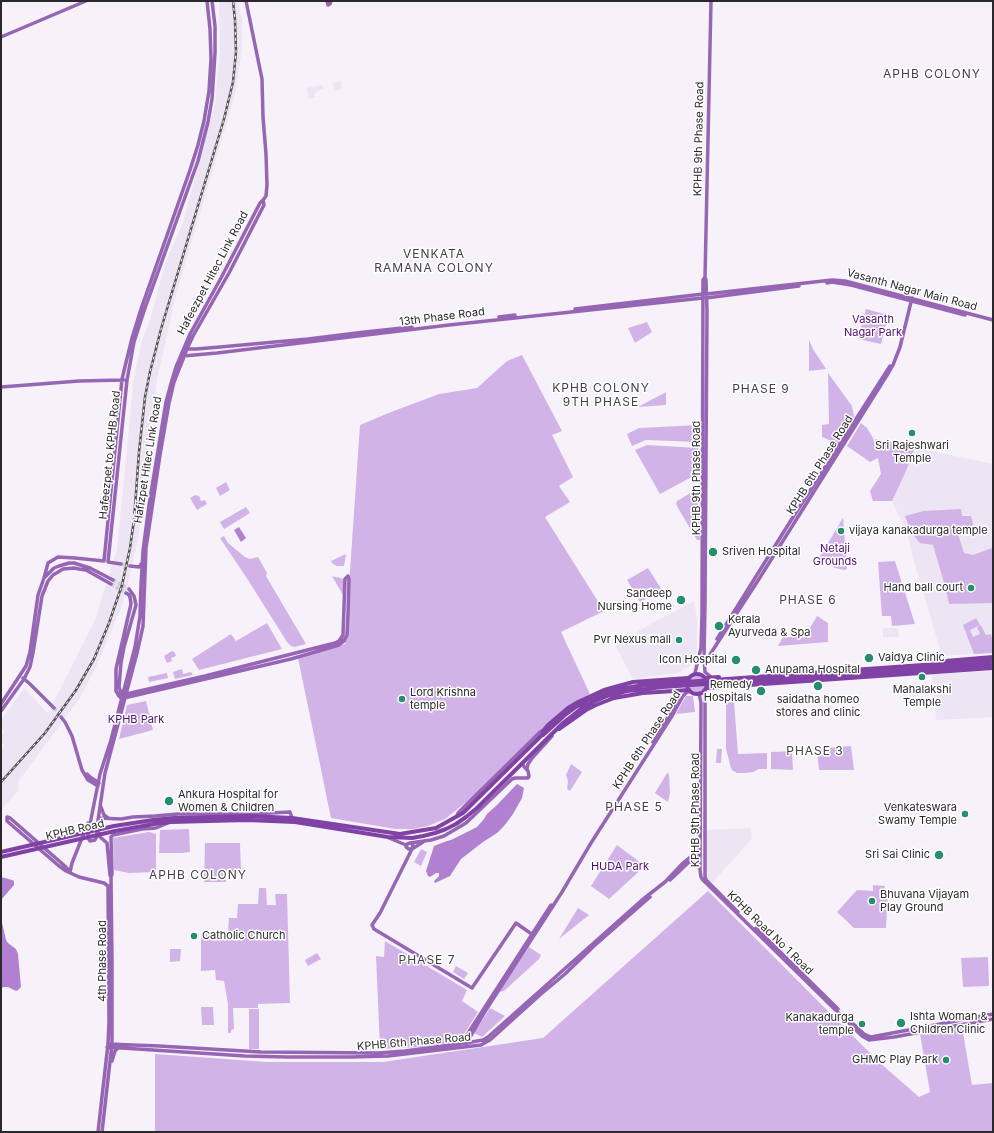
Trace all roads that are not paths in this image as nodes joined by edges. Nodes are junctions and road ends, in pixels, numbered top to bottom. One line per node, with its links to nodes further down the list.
1 (86, 1): 8 (street)
2 (207, 1): 18 (street)
3 (212, 1): 19 (street)
4 (246, 1): 13 (street, Hafeezpet Hitec Link Road)
5 (328, 1): 6 (street)
6 (331, 1)
7 (711, 1): 9 (street, KPHB 9th Phase Road)
8 (1, 37)
9 (704, 296): 10 (street, Vasanth Nagar Main Road); 12 (street, 13th Phase Road); 30 (street, KPHB 9th Phase Road); 37 (street, KPHB 9th Phase Road)
10 (912, 299): 11 (street, Vasanth Nagar Main Road); 17 (street, KPHB 6th Phase Road)
11 (993, 321)
12 (406, 329): 14 (street, 13th Phase Road); 15 (street, 13th Phase Road)
13 (185, 348): 14 (street, 13th Phase Road); 16 (street, Hafeezpet Hitec Link Road)
14 (217, 348): 15 (street)
15 (217, 353): 16 (street, 13th Phase Road)
16 (182, 356): 22 (street, Hafizpet Hitec Link Road); 51 (street)
17 (895, 359): 30 (street, KPHB 6th Phase Road); 32 (street, KPHB 6th Phase Road)
18 (122, 379): 19 (street, Hafeezpet to KPHB Road); 20 (street, Hafeezpet to KPHB Road); 21 (street)
19 (127, 380): 21 (street, Hafeezpet to KPHB Road)
20 (1, 387)
21 (106, 562): 23 (street); 25 (street)
22 (142, 563): 24 (street); 51 (street, Hafizpet Hitec Link Road)
23 (121, 564)
24 (130, 566)
25 (44, 578): 26 (street); 39 (street)
26 (113, 580)
27 (111, 584): 39 (street)
28 (127, 591): 51 (street)
29 (342, 640): 29 (street); 51 (street)
30 (705, 651): 32 (street, KPHB 9th Phase Road)
31 (993, 657): 36 (main road)
32 (704, 659): 38 (street, KPHB 9th Phase Road)
33 (993, 660): 55 (main road)
34 (993, 664): 56 (main road)
35 (993, 668): 43 (main road)
36 (790, 672): 38 (main road); 43 (main road)
37 (695, 674): 40 (main road); 41 (main road)
38 (711, 677): 41 (main road)
39 (23, 678): 44 (street); 45 (street); 45 (street); 52 (street)
40 (688, 678): 42 (main road); 48 (main road)
41 (705, 678): 46 (main road)
42 (657, 680): 49 (main road); 55 (main road)
43 (790, 682): 46 (main road)
44 (20, 683): 45 (street); 53 (street)
45 (29, 685)
46 (705, 689): 50 (main road); 79 (street, KPHB 9th Phase Road)
47 (676, 691): 48 (main road); 49 (main road); 80 (street, KPHB 6th Phase Road)
48 (689, 691): 50 (main road); 80 (street, KPHB 6th Phase Road)
49 (658, 692): 56 (main road)
50 (700, 694): 72 (street, KPHB Road No 1 Road)
51 (124, 696): 59 (street)
52 (1, 704)
53 (1, 711)
54 (62, 717): 59 (street)
55 (544, 732): 61 (main road)
56 (554, 732): 57 (main road); 58 (street)
57 (523, 762): 58 (street); 68 (main road)
58 (527, 769): 69 (street)
59 (100, 785): 60 (street); 62 (street)
60 (100, 805): 63 (street, 4th Phase Road); 64 (street)
61 (292, 818): 63 (street); 65 (main road)
62 (91, 819): 64 (street); 77 (street)
63 (109, 819): 64 (street); 67 (street, 4th Phase Road)
64 (98, 820): 78 (street, 4th Phase Road)
65 (154, 822): 66 (main road); 73 (main road, KPHB Road); 75 (main road, KPHB Road)
66 (171, 822): 67 (street); 68 (main road)
67 (113, 835): 78 (street, 4th Phase Road)
68 (388, 838): 70 (street)
69 (424, 841): 70 (street); 71 (street)
70 (408, 845): 71 (street); 71 (street); 76 (street)
71 (412, 849): 76 (street)
72 (699, 850): 74 (street, KPHB Road No 1 Road); 84 (street, KPHB 6th Phase Road)
73 (1, 852)
74 (700, 855): 79 (street, KPHB Road No 1 Road); 84 (street, KPHB 6th Phase Road)
75 (1, 857)
76 (407, 857): 80 (street)
77 (70, 872): 77 (street); 85 (street, 4th Phase Road)
78 (111, 877): 85 (street, 4th Phase Road)
79 (756, 930): 83 (street, KPHB Road No 1 Road); 83 (street, KPHB 9th Phase Road)
80 (533, 935): 84 (street, KPHB 6th Phase Road)
81 (993, 1014): 83 (street)
82 (993, 1019): 83 (street)
83 (863, 1035)
84 (463, 1045): 87 (street, KPHB 6th Phase Road)
85 (110, 1046): 86 (street, KPHB 6th Phase Road); 87 (street, KPHB 6th Phase Road); 88 (street); 89 (street)
86 (118, 1048): 87 (street, KPHB 6th Phase Road); 88 (street)
87 (378, 1055)
88 (110, 1066): 90 (street)
89 (98, 1132)
90 (102, 1132)

